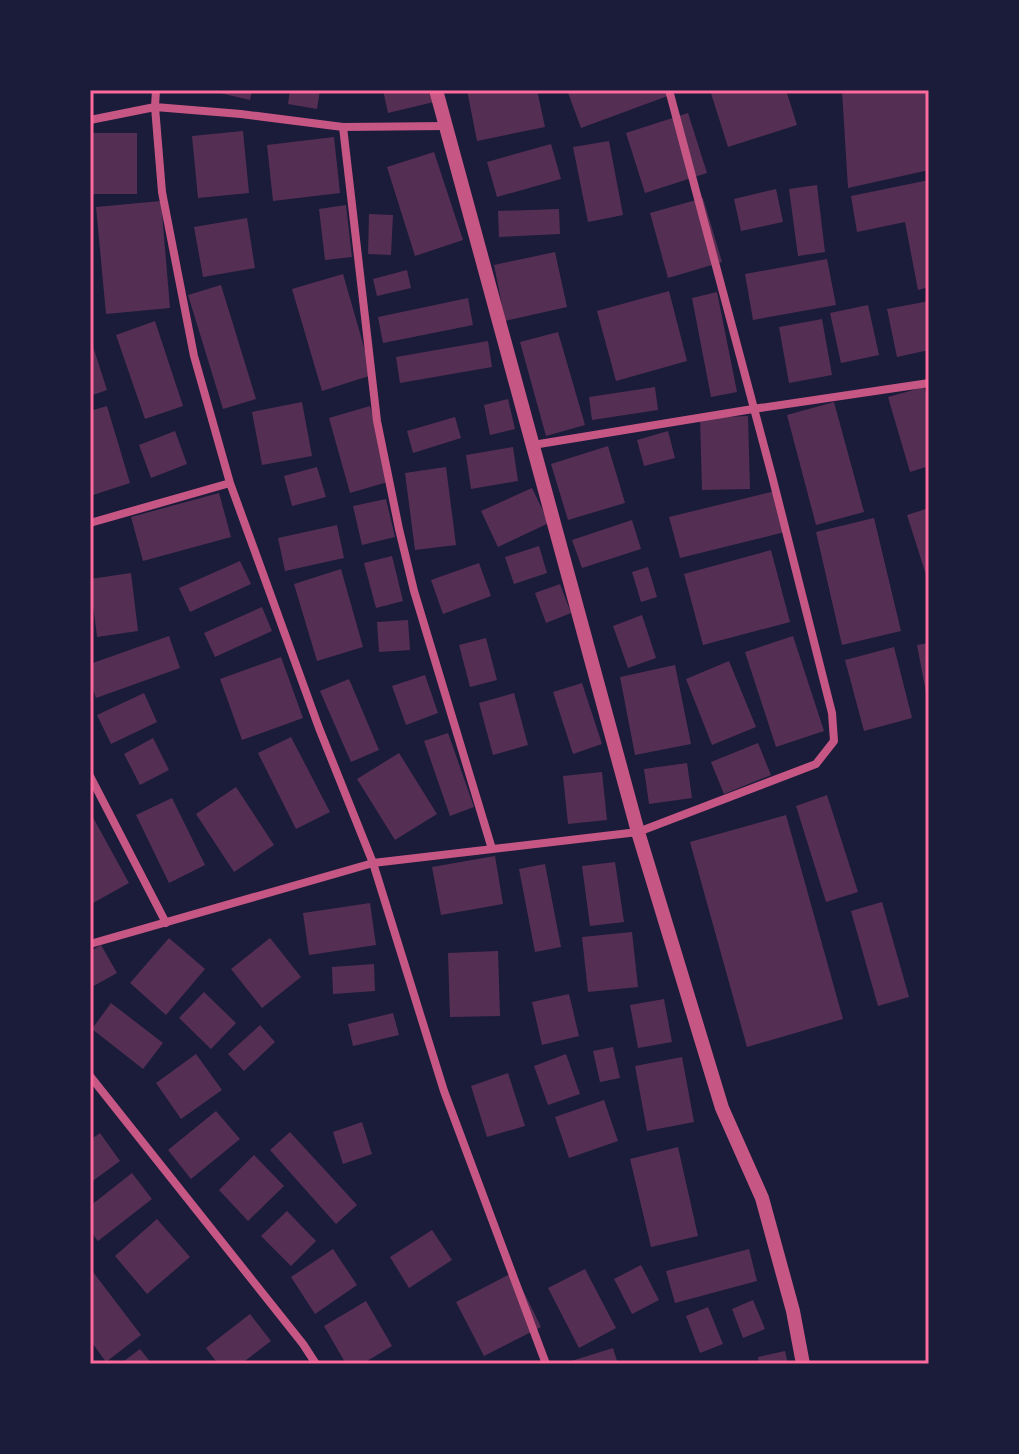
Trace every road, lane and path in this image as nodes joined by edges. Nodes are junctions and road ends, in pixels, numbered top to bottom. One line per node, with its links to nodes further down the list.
1 (156, 90): 4 (street)
2 (436, 90): 6 (street)
3 (669, 90): 9 (street)
4 (155, 107): 5 (street); 7 (street); 11 (street)
5 (90, 120)
6 (446, 126): 7 (street); 10 (street)
7 (343, 127): 15 (street)
8 (929, 383): 9 (street)
9 (753, 409): 10 (street); 14 (street)
10 (533, 445): 14 (street)
11 (230, 483): 12 (street); 16 (street)
12 (90, 523)
13 (90, 776): 17 (street)
14 (638, 832): 15 (street); 22 (street)
15 (492, 849): 16 (street)
16 (373, 863): 17 (street); 21 (street)
17 (166, 923): 18 (street)
18 (90, 944)
19 (90, 1076): 20 (street)
20 (316, 1364)
21 (546, 1364)
22 (803, 1364)

